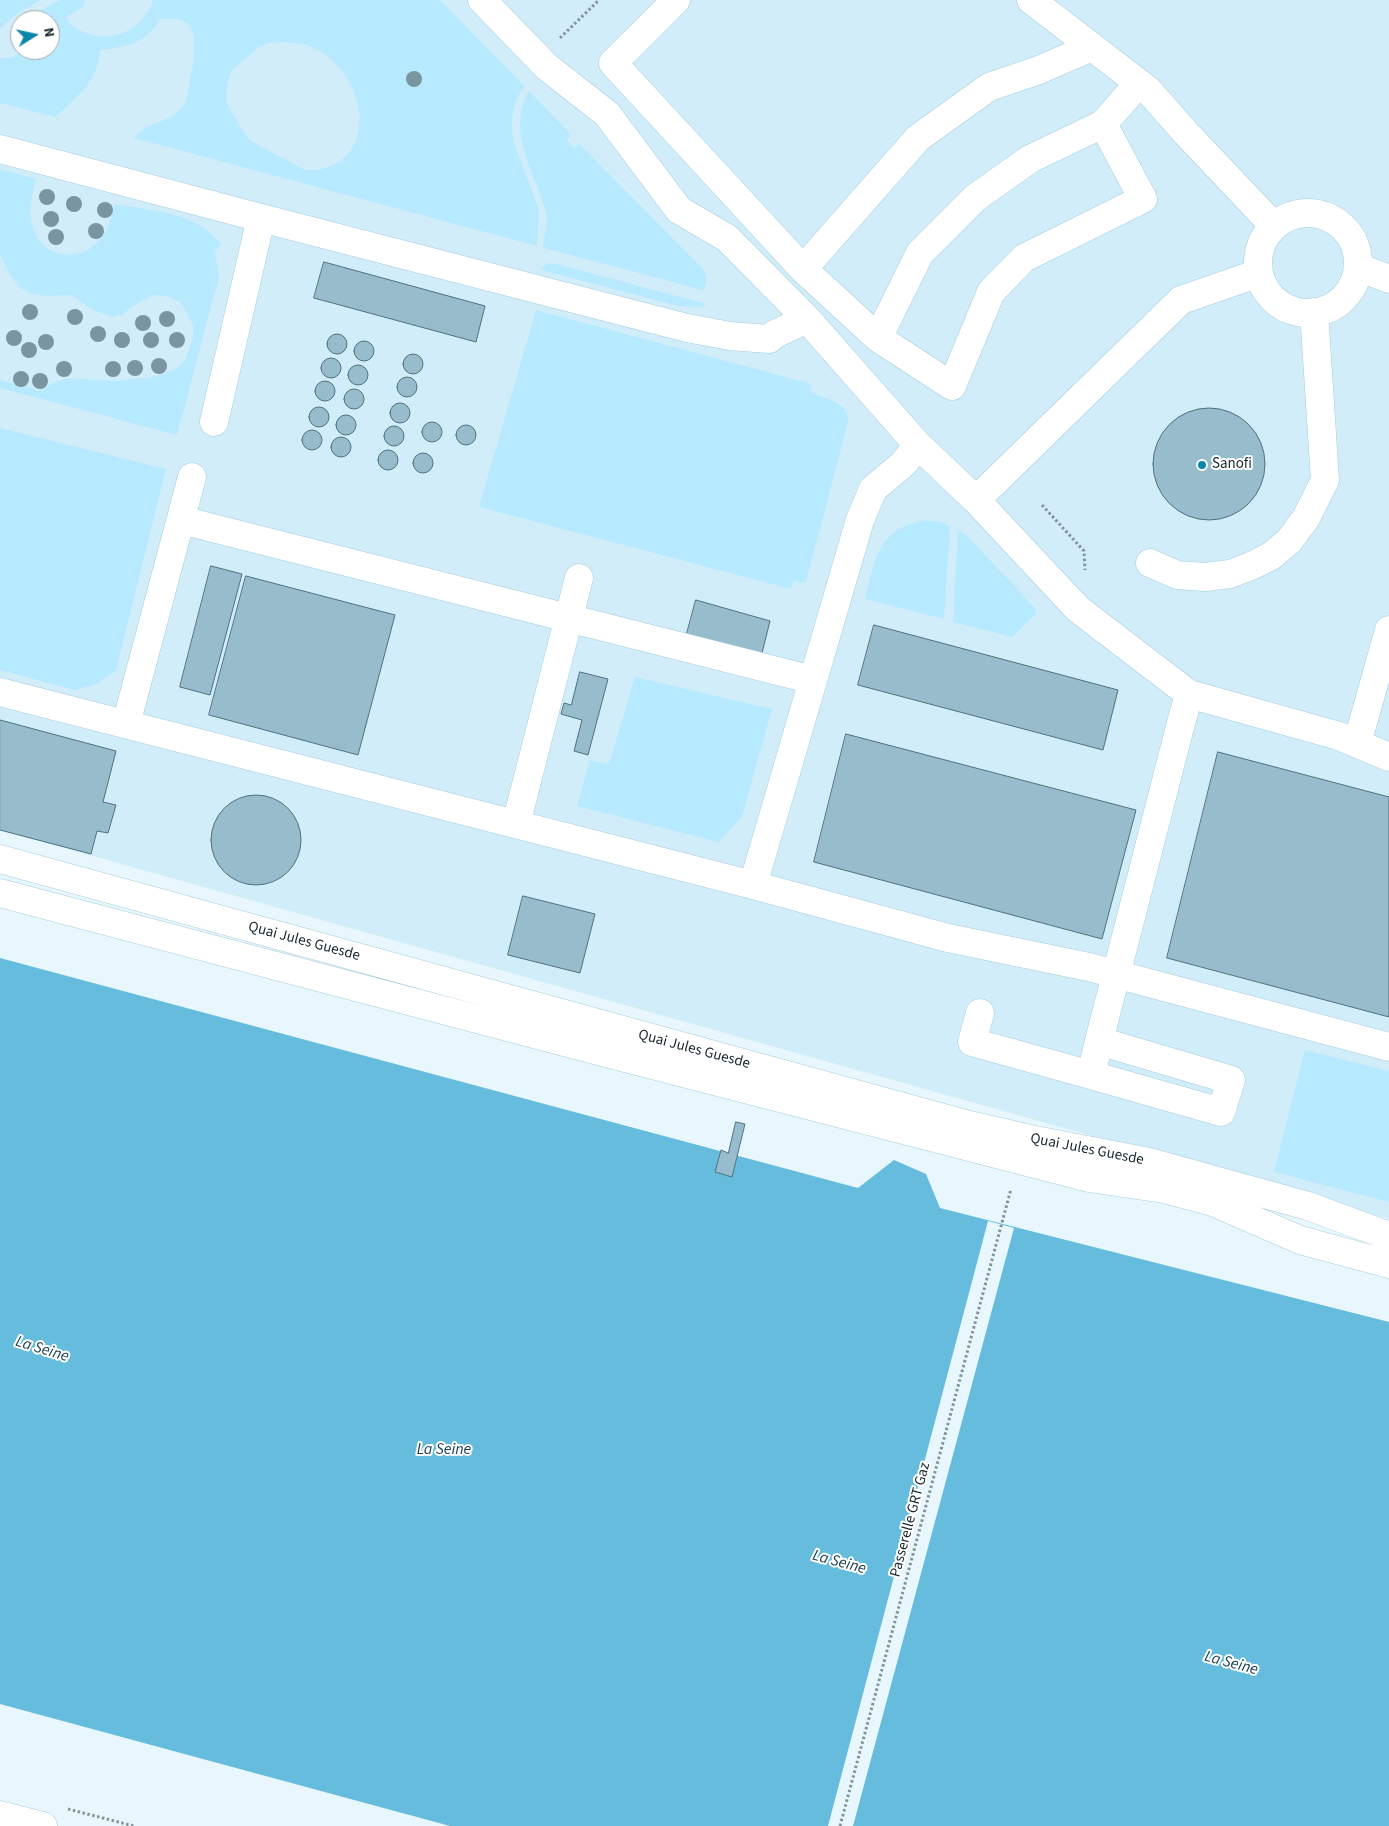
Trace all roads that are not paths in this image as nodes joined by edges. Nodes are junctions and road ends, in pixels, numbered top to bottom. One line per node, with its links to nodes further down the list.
1 (482, 0): 15 (main road)
2 (676, 0): 11 (main road)
3 (1031, 0): 4 (main road)
4 (1092, 47): 5 (main road); 11 (main road)
5 (1139, 83): 6 (main road); 9 (main road)
6 (1103, 124): 16 (main road); 16 (main road)
7 (0, 149): 8 (main road)
8 (261, 218): 15 (main road); 17 (main road)
9 (1274, 226): 10 (main road); 12 (main road)
10 (1358, 267): 13 (main road); 14 (main road)
11 (803, 269): 16 (main road)
12 (1259, 273): 14 (main road); 20 (main road)
13 (1389, 279)
14 (1314, 312): 22 (main road)
15 (807, 319): 18 (main road)
16 (878, 338)
17 (214, 422)
18 (918, 445): 20 (main road); 26 (main road)
19 (192, 477): 21 (main road)
20 (976, 500): 28 (main road)
21 (182, 520): 24 (main road); 29 (main road)
22 (1150, 563)
23 (579, 578): 24 (main road)
24 (569, 618): 26 (main road); 32 (main road)
25 (1389, 630): 30 (main road)
26 (813, 680): 34 (main road)
27 (0, 692): 29 (main road)
28 (1189, 694): 30 (main road); 36 (main road)
29 (126, 724): 32 (main road)
30 (1357, 744): 31 (main road)
31 (1389, 757)
32 (516, 824): 34 (main road)
33 (0, 859): 41 (main road, Quai Jules Guesde)
34 (753, 885): 36 (main road)
35 (0, 893): 42 (main road, Quai Jules Guesde)
36 (1117, 975): 38 (main road); 39 (main road)
37 (980, 1013): 40 (main road)
38 (1099, 1041): 40 (main road); 40 (main road)
39 (1389, 1046)
40 (1091, 1075)
41 (1389, 1236)
42 (1389, 1264)
43 (0, 1815): 44 (main road)
44 (43, 1826)

